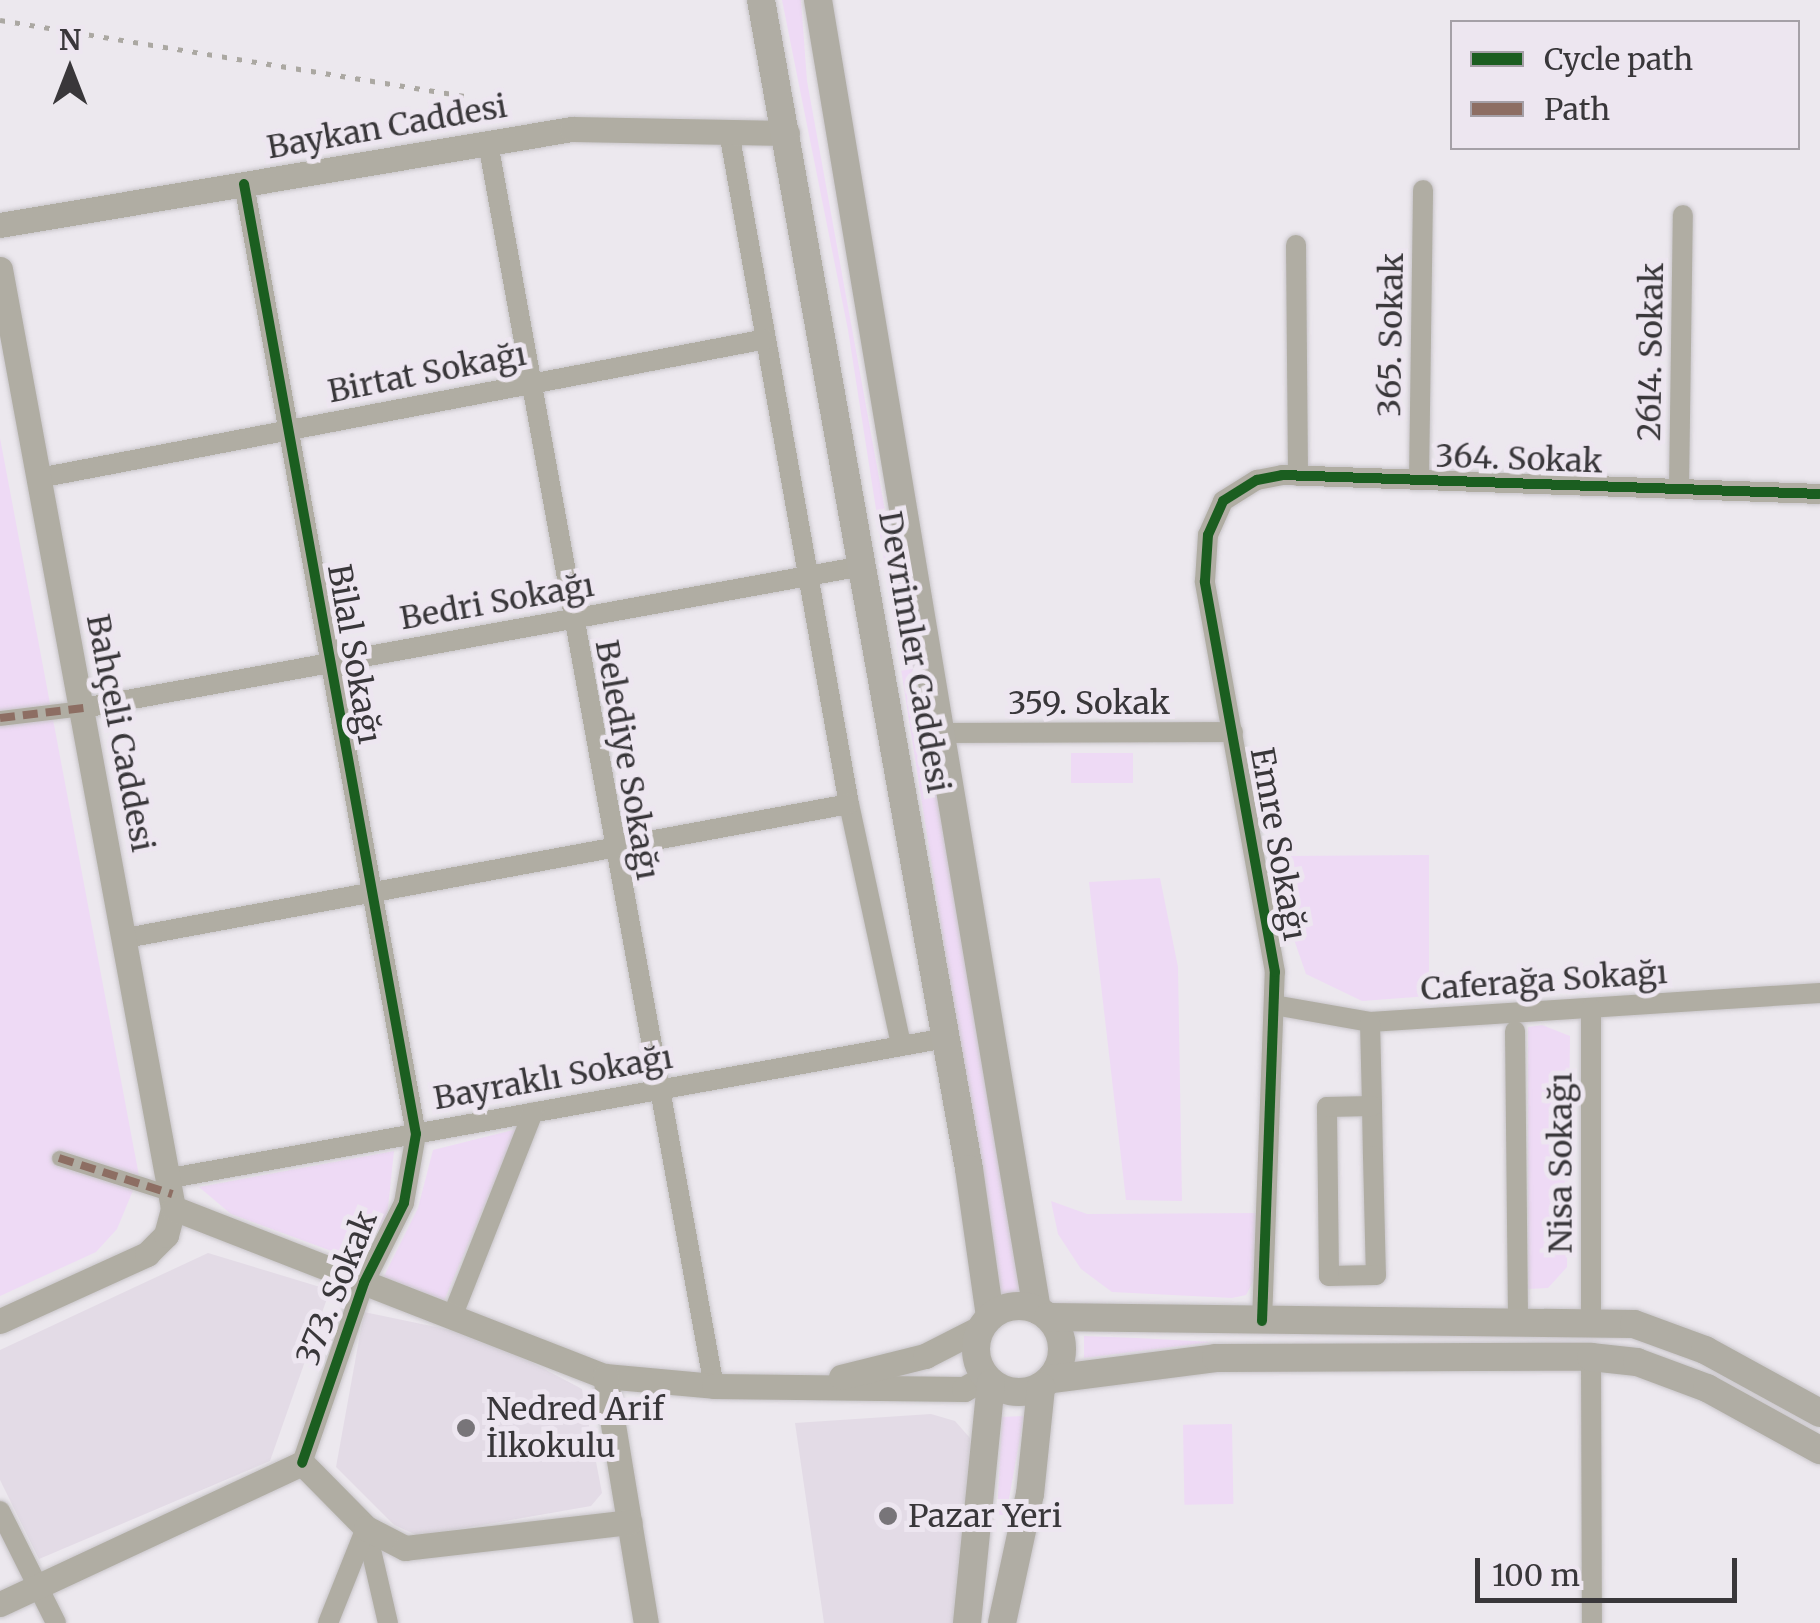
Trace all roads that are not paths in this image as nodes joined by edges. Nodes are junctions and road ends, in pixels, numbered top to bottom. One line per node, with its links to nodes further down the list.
1 (762, 0): 5 (main road, Devrimler Caddesi)
2 (833, 0): 3 (main road)
3 (819, 14): 29 (main road, Devrimler Caddesi)
4 (729, 132): 5 (street, Baykan Caddesi); 6 (street, Baykan Caddesi); 13 (street)
5 (787, 133): 22 (main road, Devrimler Caddesi)
6 (488, 143): 7 (street, Baykan Caddesi); 14 (street, Belediye Sokağı)
7 (244, 184): 10 (street, Baykan Caddesi); 15 (street, Bilal Sokağı)
8 (1423, 190): 18 (street, 365. Sokak)
9 (1683, 215): 19 (street, 2614. Sokak)
10 (0, 225)
11 (1296, 245): 16 (street)
12 (0, 269): 17 (street, Bahçeli Caddesi)
13 (766, 339): 14 (street, Birtat Sokağı); 23 (street)
14 (530, 384): 15 (street, Birtat Sokağı); 24 (street, Belediye Sokağı)
15 (288, 430): 17 (street, Birtat Sokağı); 25 (street, Bilal Sokağı)
16 (1298, 476): 18 (street, 364. Sokak); 21 (street, 364. Sokak)
17 (39, 478): 26 (street, Bahçeli Caddesi)
18 (1419, 480): 19 (street, 364. Sokak)
19 (1679, 489): 20 (street, 364. Sokak)
20 (1820, 494)
21 (1223, 502): 28 (street, Emre Sokağı)
22 (864, 566): 23 (street, Bedri Sokağı); 39 (main road, Devrimler Caddesi)
23 (809, 576): 24 (street, Bedri Sokağı); 30 (street)
24 (572, 619): 25 (street, Bedri Sokağı); 31 (street, Belediye Sokağı)
25 (330, 663): 26 (street, Bedri Sokağı); 32 (street, Bilal Sokağı)
26 (83, 708): 27 (street); 33 (street, Bahçeli Caddesi)
27 (0, 718)
28 (1233, 732): 29 (street, 359. Sokak); 35 (street, Emre Sokağı)
29 (944, 733): 48 (main road, Devrimler Caddesi)
30 (850, 804): 31 (street); 40 (street)
31 (612, 848): 32 (street); 41 (street, Belediye Sokağı)
32 (372, 893): 33 (street); 44 (street, Bilal Sokağı)
33 (126, 938): 46 (street, Bahçeli Caddesi)
34 (1820, 993): 36 (street, Caferağa Sokağı)
35 (1274, 1004): 37 (street, Caferağa Sokağı); 54 (street, Emre Sokağı)
36 (1591, 1008): 37 (street, Caferağa Sokağı); 51 (street, Nisa Sokağı)
37 (1370, 1022): 42 (street)
38 (1515, 1031): 50 (street)
39 (946, 1038): 40 (street, Bayraklı Sokağı); 53 (main road, Devrimler Caddesi)
40 (901, 1044): 41 (street, Bayraklı Sokağı)
41 (657, 1090): 43 (street, Bayraklı Sokağı); 60 (street, Belediye Sokağı)
42 (1372, 1106): 42 (street)
43 (534, 1112): 44 (street, Bayraklı Sokağı); 49 (street)
44 (416, 1134): 46 (street, Bayraklı Sokağı); 47 (street, 373. Sokak)
45 (59, 1158): 46 (street)
46 (172, 1193): 47 (street); 52 (street)
47 (364, 1283): 49 (street); 63 (street, 373. Sokak)
48 (1043, 1313): 53 (main road); 54 (main road); 58 (main road)
49 (452, 1317): 56 (street)
50 (1518, 1318): 51 (main road); 54 (main road)
51 (1592, 1319): 55 (main road); 61 (main road)
52 (0, 1322)
53 (986, 1322): 57 (main road); 59 (street)
54 (1262, 1322)
55 (1592, 1358): 58 (main road); 62 (main road); 75 (street)
56 (604, 1376): 60 (street); 65 (street)
57 (988, 1380): 58 (main road); 59 (street); 73 (main road)
58 (1046, 1383): 74 (main road)
59 (812, 1385): 60 (street)
60 (714, 1386)
61 (1820, 1413)
62 (1820, 1450)
63 (302, 1463): 66 (street); 67 (street)
64 (0, 1511): 67 (street)
65 (629, 1522): 66 (street); 72 (street)
66 (366, 1528): 70 (street); 71 (street)
67 (37, 1586): 68 (street); 69 (street)
68 (0, 1604)
69 (56, 1623)
70 (328, 1623)
71 (388, 1623)
72 (646, 1623)
73 (966, 1623)
74 (1002, 1623)
75 (1592, 1623)

